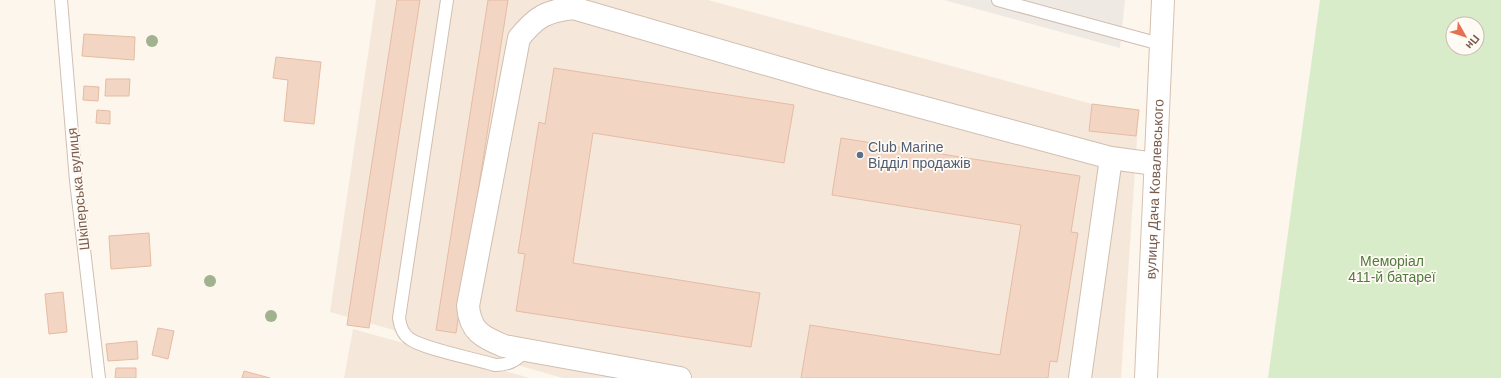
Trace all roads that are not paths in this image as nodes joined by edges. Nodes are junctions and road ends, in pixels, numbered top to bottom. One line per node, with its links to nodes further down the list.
1 (61, 0): 9 (lane, Шкіперська вулиця)
2 (447, 0): 8 (lane)
3 (998, 0): 5 (lane)
4 (1163, 0): 5 (street, вулиця Дача Ковалевського)
5 (1160, 44): 7 (street, вулиця Дача Ковалевського)
6 (1111, 158): 7 (street); 8 (street); 11 (street)
7 (1155, 164): 12 (street, вулиця Дача Ковалевського)
8 (526, 350): 10 (street)
9 (99, 378)
10 (680, 378)
11 (1080, 378)
12 (1146, 378)

